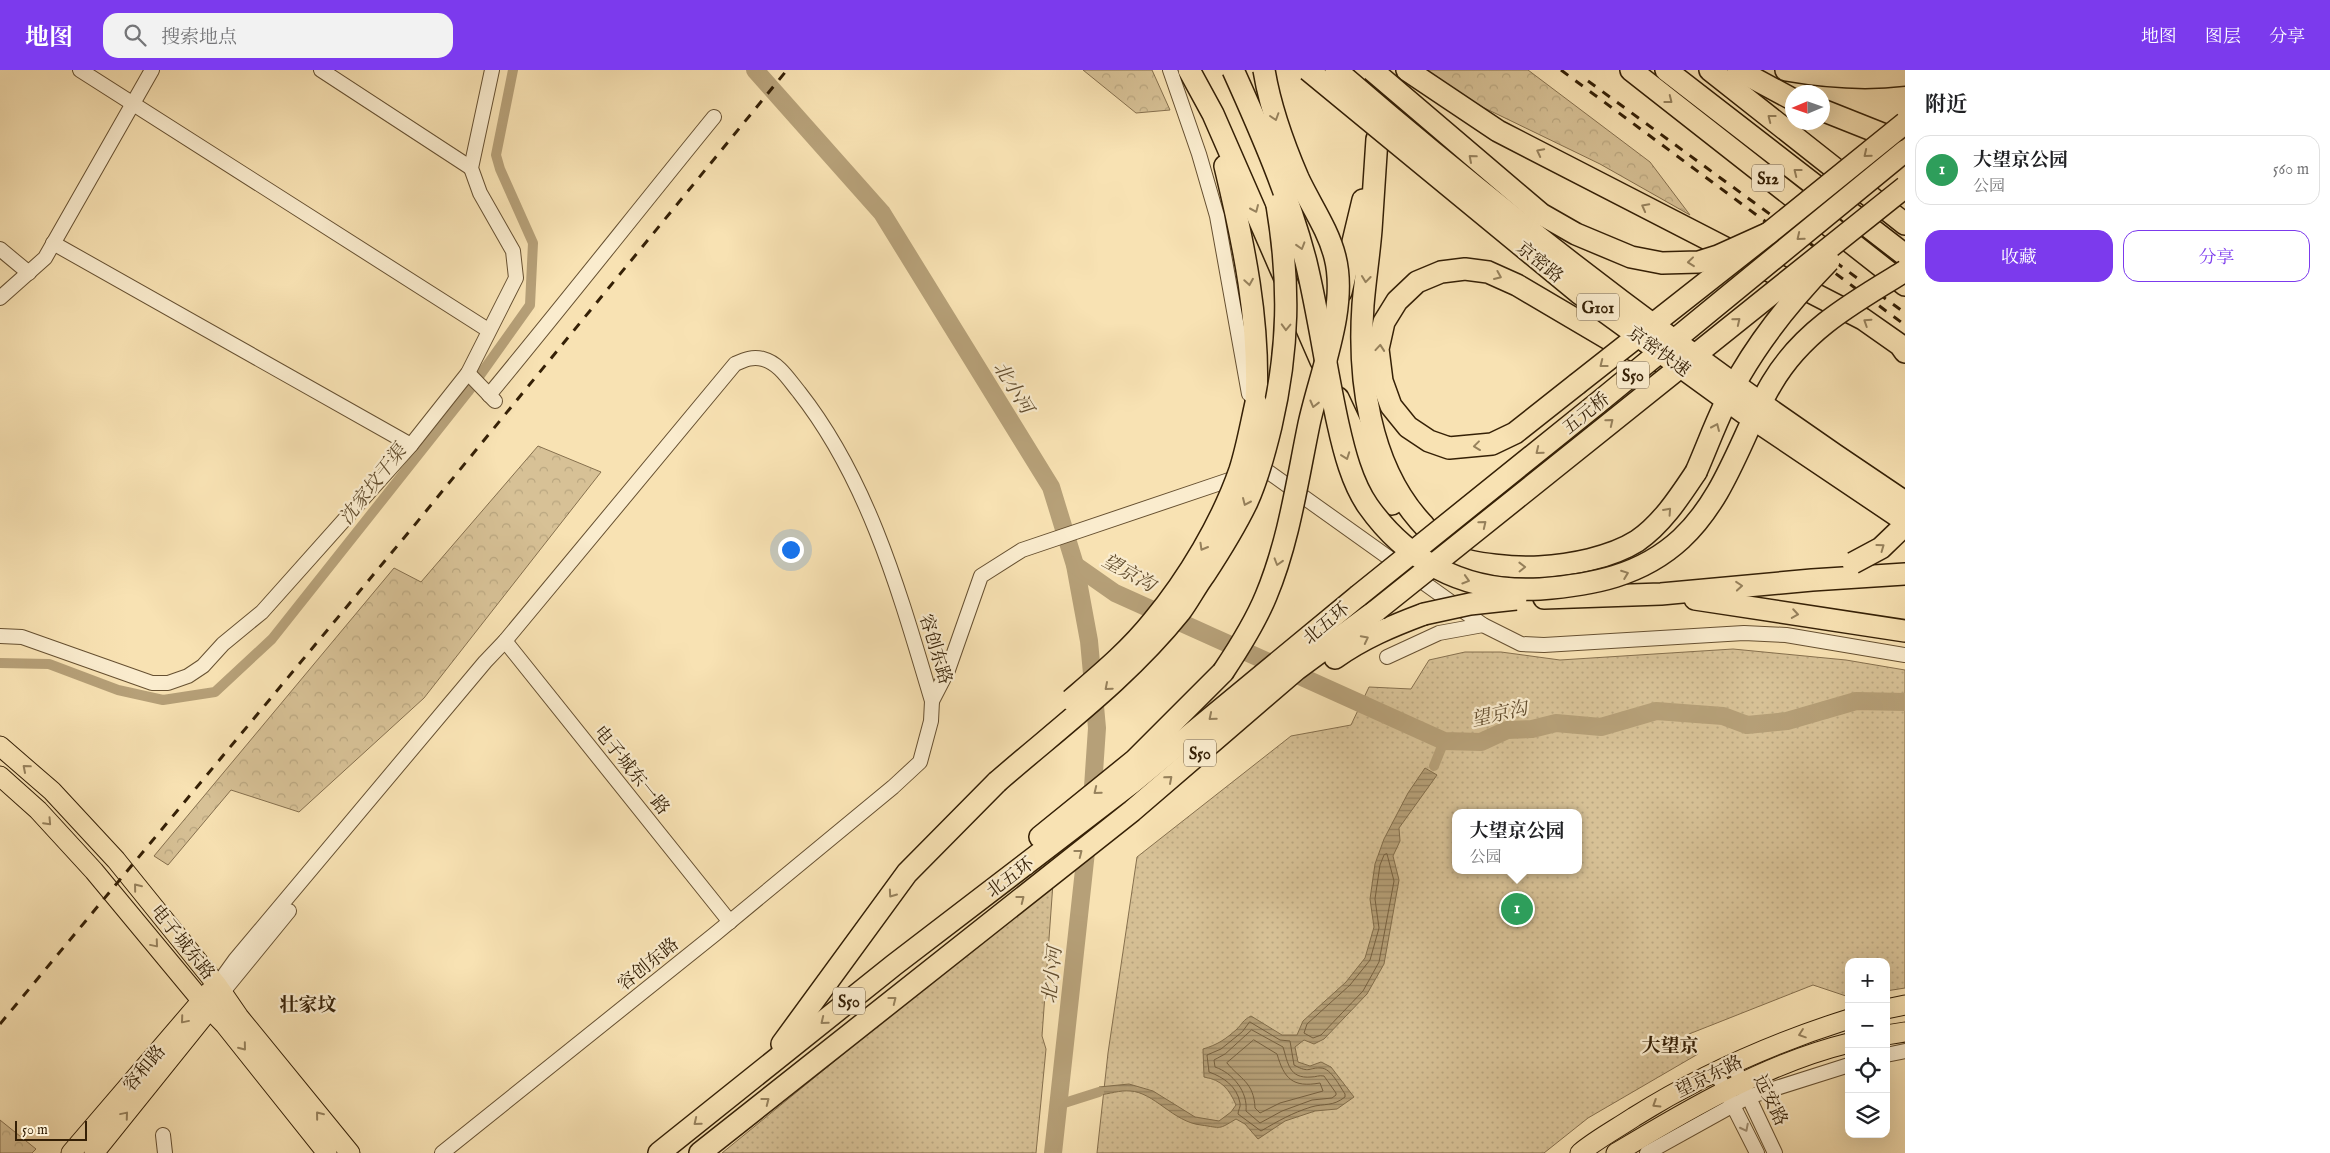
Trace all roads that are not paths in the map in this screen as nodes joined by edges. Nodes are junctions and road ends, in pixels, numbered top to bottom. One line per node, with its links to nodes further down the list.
1 (80, 70): 22 (street)
2 (152, 70): 22 (street)
3 (321, 70): 31 (street)
4 (492, 70): 31 (street)
5 (1170, 70): 48 (street)
6 (1189, 70): 24 (highway)
7 (1233, 70): 27 (highway, bridge)
8 (1264, 70): 42 (highway, one-way to 42, bridge)
9 (1307, 70): 45 (main road, 京密路 / G101); 51 (highway, 京密快速 / G101, bridge)
10 (1336, 70): 50 (highway, 京密快速 / G101, bridge)
11 (1347, 70): 49 (main road, 京密路 / G101)
12 (1372, 70): 34 (highway, one-way to 12, bridge)
13 (1381, 70): 28 (highway, bridge)
14 (1407, 70): 44 (highway, one-way to 14)
15 (1631, 70): 40 (highway, S12, one-way to 40)
16 (1666, 70): 37 (highway, S12, one-way to 16)
17 (1738, 70): 21 (highway)
18 (1786, 70): 20 (highway)
19 (1712, 72): 33 (highway, one-way to 19)
20 (1905, 75)
21 (1785, 95)
22 (132, 105): 35 (street); 43 (street)
23 (1830, 113): 29 (highway)
24 (1213, 114): 52 (highway, one-way to 52); 69 (highway, one-way to 69, bridge)
25 (714, 117): 46 (street)
26 (1905, 123): 34 (highway, one-way to 34, bridge)
27 (1257, 124): 38 (highway, one-way to 38, bridge); 69 (highway, one-way to 69, bridge)
28 (1377, 139): 42 (highway, bridge); 52 (highway, one-way to 52)
29 (1905, 143)
30 (1905, 150): 56 (highway, 五元桥 / S50, one-way to 56, bridge)
31 (470, 168): 43 (street)
32 (1897, 193): 52 (highway, one-way to 32, bridge); 57 (highway, 五元桥 / S50, one-way to 32, bridge)
33 (1905, 224)
34 (1769, 233): 45 (highway, one-way to 45, bridge)
35 (53, 243): 39 (street); 47 (street)
36 (0, 249): 39 (street)
37 (1905, 255)
38 (1905, 270)
39 (29, 272): 41 (street)
40 (1905, 285)
41 (0, 298)
42 (1338, 303): 70 (highway, one-way to 70, bridge)
43 (488, 330): 46 (street)
44 (1905, 352)
45 (1662, 362): 51 (main road, 京密路 / G101)
46 (468, 373): 47 (street)
47 (411, 445): 60 (street)
48 (1263, 468): 58 (street); 66 (street)
49 (1905, 491)
50 (1905, 502)
51 (1905, 525): 54 (highway, one-way to 51, bridge)
52 (1454, 556)
53 (1905, 574): 54 (highway)
54 (1812, 580): 55 (highway, one-way to 54)
55 (1660, 594): 59 (highway, one-way to 59); 64 (highway, one-way to 55, bridge)
56 (1358, 596): 64 (highway, 北五环 / S50)
57 (1377, 610): 64 (highway, 北五环 / S50)
58 (1483, 625): 62 (street); 63 (street)
59 (1905, 631)
60 (0, 636)
61 (505, 641): 66 (street, 容创东路); 71 (street, 电子城东一路); 72 (street, 容创东路)
62 (1905, 655)
63 (1387, 657)
64 (1295, 669): 65 (highway); 65 (highway, 北五环 / S50)
65 (1265, 693): 70 (highway, 北五环 / S50, one-way to 70); 94 (highway, 北五环 / S50, one-way to 65)
66 (932, 701): 71 (street, 容创东路)
67 (0, 746): 72 (main road, 电子城东路, one-way to 67)
68 (0, 776): 73 (main road, 电子城东路, one-way to 73)
69 (995, 776): 84 (highway, one-way to 84)
70 (1044, 843): 84 (highway, S50, one-way to 84)
71 (730, 922): 92 (street, 容创东路)
72 (220, 989): 73 (main road, 容和路); 91 (main road, 电子城东路, one-way to 72)
73 (206, 1005): 87 (main road, 容和路, one-way to 87); 88 (main road, 容和路, one-way to 73); 90 (main road, 电子城东路, one-way to 90)
74 (1905, 1005): 75 (main road)
75 (1890, 1008)
76 (1845, 1020): 83 (main road, 望京东路, one-way to 83)
77 (1905, 1032): 78 (main road)
78 (1890, 1034)
79 (1845, 1044): 85 (main road, 望京东路)
80 (1905, 1051): 81 (street)
81 (1890, 1054)
82 (1845, 1066): 85 (street)
83 (1724, 1068): 85 (street, 远安路); 95 (main road, 望京东路, one-way to 95)
84 (758, 1074): 93 (highway, S50, one-way to 93)
85 (1737, 1094): 96 (main road, 望京东路); 97 (street); 98 (street, 远安路, one-way to 98); 99 (street, 远安路)
86 (163, 1135): 89 (street)
87 (71, 1153)
88 (94, 1153)
89 (165, 1153)
90 (328, 1153)
91 (350, 1153)
92 (442, 1153)
93 (659, 1153)
94 (700, 1153)
95 (1580, 1153)
96 (1616, 1153)
97 (1647, 1153)
98 (1757, 1153)
99 (1775, 1153)

